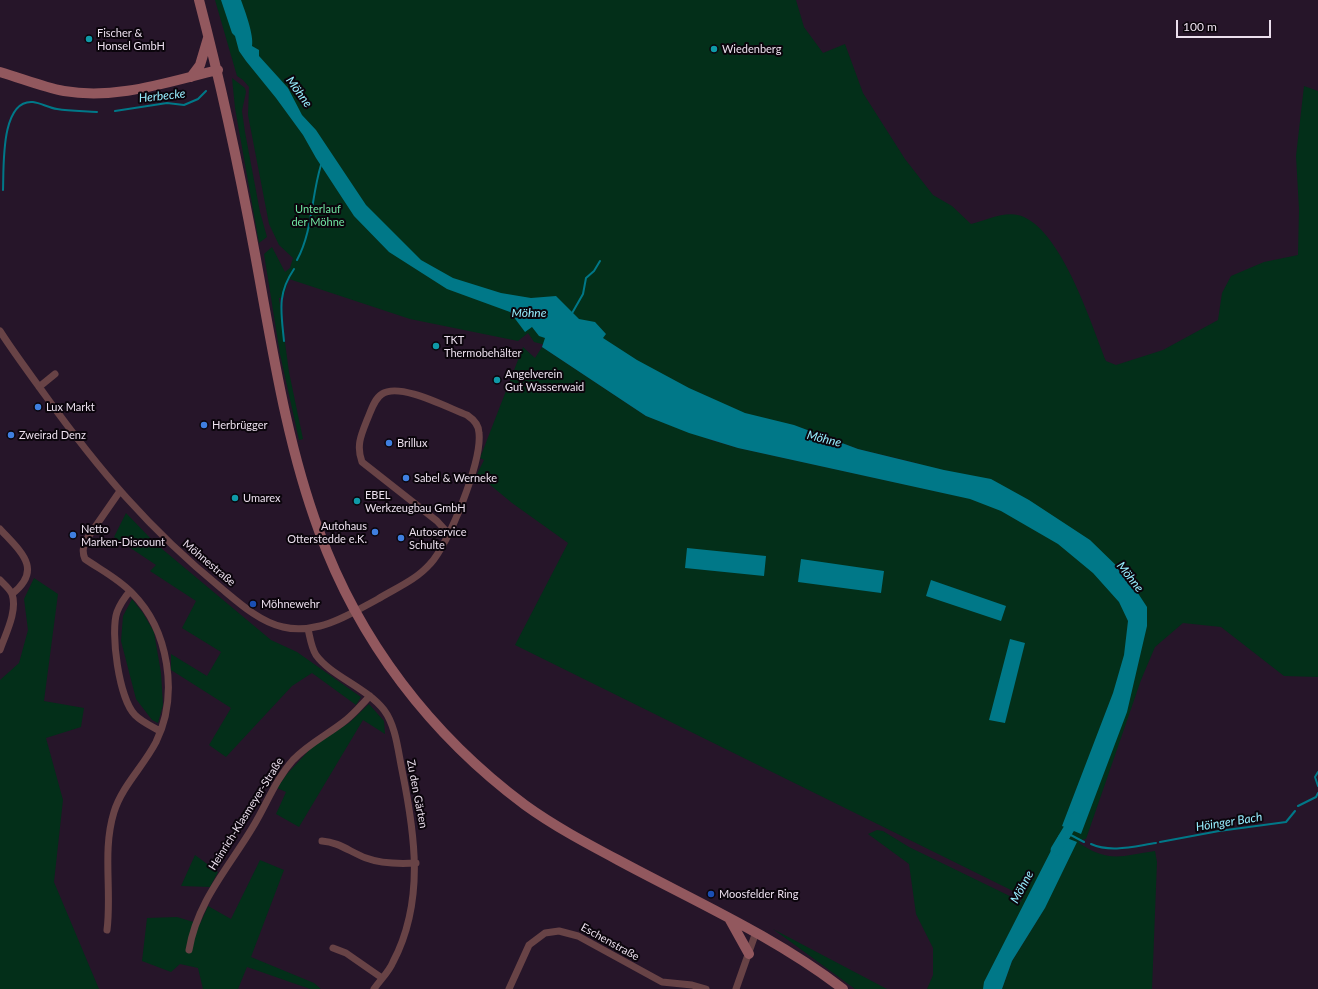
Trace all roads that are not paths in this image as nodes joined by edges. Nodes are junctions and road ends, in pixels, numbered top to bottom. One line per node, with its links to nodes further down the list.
1 (200, 0): 2 (main road)
2 (209, 36): 3 (main road); 5 (main road)
3 (218, 70): 5 (main road); 15 (main road)
4 (0, 72): 5 (main road)
5 (191, 76)
6 (1, 334): 8 (street, Möhnestraße)
7 (55, 374): 8 (street)
8 (39, 387): 9 (street, Möhnestraße)
9 (120, 491): 13 (street); 16 (street, Möhnestraße)
10 (0, 528): 14 (street)
11 (448, 533): 11 (street, Möhnestraße); 15 (street, Möhnestraße)
12 (0, 580): 14 (street)
13 (130, 591): 19 (street); 19 (street)
14 (12, 594): 17 (street)
15 (355, 611): 16 (street, Möhnestraße); 22 (main road)
16 (308, 629): 18 (street, Zu den Gärten)
17 (0, 650)
18 (370, 696): 21 (street, Zu den Gärten); 26 (street, Heinrich-Klasmeyer-Straße)
19 (160, 731): 23 (street)
20 (322, 841): 21 (street)
21 (416, 863): 28 (street, Zu den Gärten)
22 (729, 918): 24 (main road); 27 (main road)
23 (108, 930)
24 (756, 932): 27 (street); 33 (main road)
25 (333, 948): 28 (street)
26 (189, 950)
27 (749, 954): 32 (street)
28 (382, 978): 29 (street, Zu den Gärten)
29 (374, 989)
30 (509, 989): 31 (street, Eschenstraße)
31 (706, 989)
32 (736, 989)
33 (842, 989)

